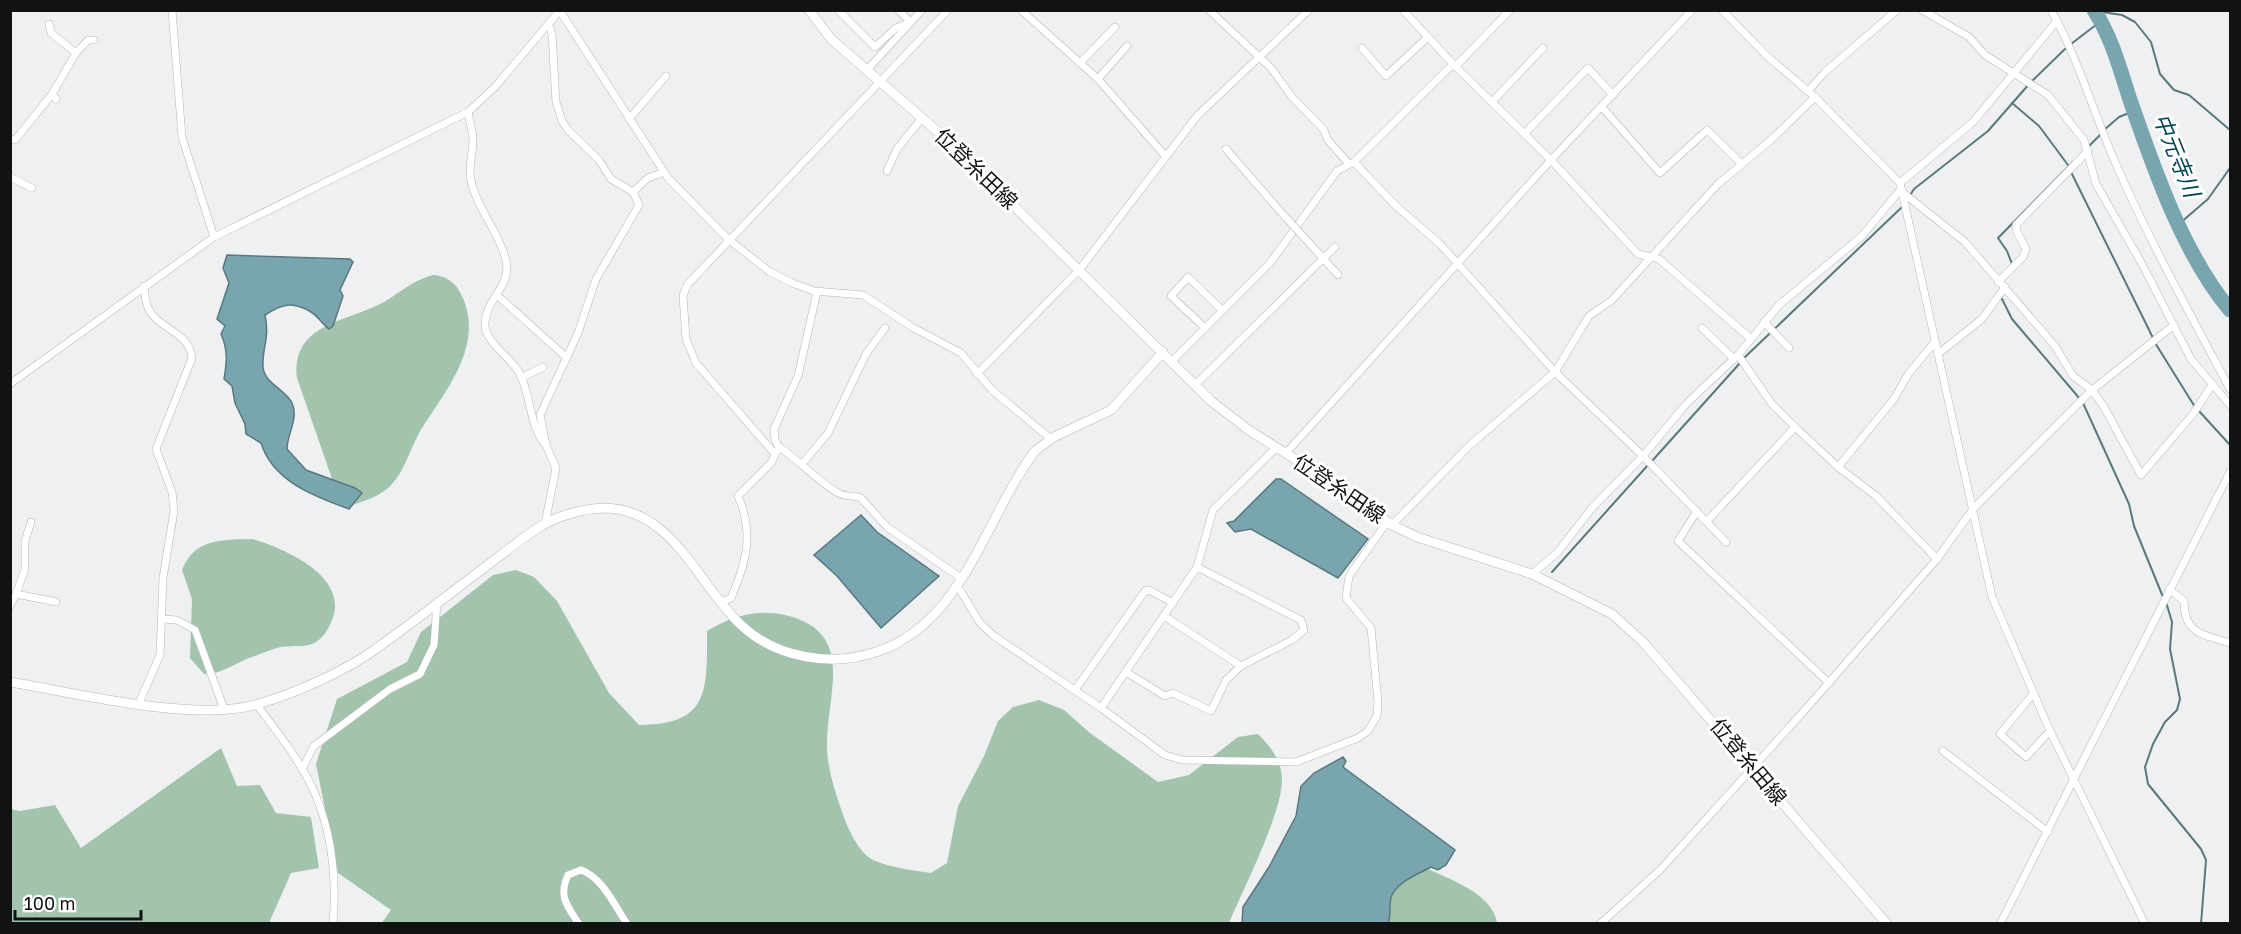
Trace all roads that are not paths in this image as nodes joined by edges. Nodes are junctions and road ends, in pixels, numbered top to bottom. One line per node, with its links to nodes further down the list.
1 (172, 10): 59 (street)
2 (809, 10): 32 (main road, 位登糸田線)
3 (838, 10): 19 (street)
4 (898, 10): 19 (street)
5 (922, 10): 19 (street)
6 (948, 10): 36 (street)
7 (1021, 10): 30 (street)
8 (1209, 10): 29 (street)
9 (1309, 10): 29 (street)
10 (1403, 10): 23 (street)
11 (1510, 10): 31 (street)
12 (1692, 10): 38 (street)
13 (1722, 10): 37 (street)
14 (1897, 10): 37 (street)
15 (2051, 10): 18 (street)
16 (560, 11): 21 (street); 44 (street)
17 (1924, 11): 33 (street)
18 (2057, 21): 33 (street); 93 (street)
19 (911, 22): 32 (street)
20 (49, 24): 28 (street)
21 (549, 25): 42 (street); 58 (street)
22 (1115, 27): 30 (street)
23 (1428, 37): 26 (street); 31 (street)
24 (94, 40): 28 (street)
25 (1127, 46): 35 (street)
26 (1362, 48)
27 (1543, 48): 40 (street)
28 (76, 53): 46 (street)
29 (1260, 56): 49 (street); 51 (street)
30 (1080, 63): 35 (street)
31 (1454, 66): 40 (street); 51 (street)
32 (867, 70): 36 (main road, 位登糸田線)
33 (2017, 72): 48 (street); 57 (street)
34 (666, 76): 44 (street)
35 (1098, 79): 49 (street)
36 (879, 80): 43 (main road, 位登糸田線); 60 (street)
37 (1808, 91): 39 (street)
38 (1613, 95): 41 (street); 45 (street)
39 (1815, 97): 52 (street); 57 (street)
40 (1492, 102): 45 (street)
41 (1602, 107): 50 (street); 52 (street)
42 (468, 112): 59 (street); 71 (street)
43 (922, 118): 53 (street); 65 (main road, 位登糸田線)
44 (630, 119): 54 (street)
45 (1524, 134): 50 (street)
46 (10, 140)
47 (1226, 149): 62 (street, bridge)
48 (2088, 151): 67 (street); 74 (street)
49 (1166, 157): 65 (street)
50 (1551, 160): 63 (street); 64 (street)
51 (1352, 163): 64 (street); 72 (street)
52 (1742, 164): 63 (street)
53 (887, 171)
54 (664, 172): 58 (street); 60 (street)
55 (10, 177): 56 (street)
56 (32, 188)
57 (1901, 188): 67 (street); 73 (street); 79 (street)
58 (633, 192): 84 (street)
59 (213, 237): 68 (street)
60 (729, 239): 70 (street); 100 (street)
61 (1335, 246): 62 (street)
62 (1323, 258): 66 (street); 91 (street)
63 (1649, 259): 78 (street); 87 (street)
64 (1458, 264): 87 (street); 101 (street)
65 (1080, 269): 81 (main road, 位登糸田線); 88 (street)
66 (1338, 275)
67 (1998, 282): 69 (street)
68 (144, 286): 90 (street); 125 (street)
69 (2005, 287): 82 (street); 94 (street)
70 (818, 292): 88 (street); 100 (street)
71 (498, 296): 84 (street); 89 (street)
72 (1222, 310): 76 (street); 76 (street)
73 (1764, 322): 78 (street); 80 (street)
74 (2174, 325): 92 (street); 94 (street)
75 (885, 328): 103 (street)
76 (1204, 328): 85 (street)
77 (1702, 328): 83 (street)
78 (1750, 338): 83 (street)
79 (1934, 343): 82 (street); 104 (street)
80 (1789, 348)
81 (1163, 352): 85 (main road, 位登糸田線); 97 (main road)
82 (1938, 354): 106 (street)
83 (1736, 357): 96 (street); 102 (street)
84 (567, 358): 98 (street)
85 (1172, 361): 91 (main road, 位登糸田線)
86 (543, 367): 89 (street)
87 (1555, 372): 102 (street); 111 (street)
88 (977, 374): 97 (street)
89 (521, 378): 98 (street)
90 (10, 384)
91 (1196, 385): 99 (main road, 位登糸田線)
92 (2212, 385): 94 (street); 95 (street)
93 (2230, 389)
94 (2092, 390): 106 (street)
95 (2230, 405)
96 (1795, 427): 104 (street); 108 (street)
97 (1051, 439): 116 (main road)
98 (546, 445): 110 (street)
99 (1276, 447): 101 (main road, 位登糸田線); 114 (street)
100 (776, 450): 103 (street); 121 (street)
101 (1286, 453): 111 (main road, 位登糸田線)
102 (1643, 456): 107 (street); 115 (street)
103 (803, 463): 116 (street)
104 (1838, 467): 113 (street)
105 (2230, 472): 117 (street)
106 (1973, 509): 113 (street); 132 (street)
107 (1697, 512): 108 (street); 130 (street)
108 (1707, 521): 112 (street)
109 (31, 522): 118 (street)
110 (544, 524): 120 (main road); 121 (main road)
111 (1390, 524): 115 (main road, 位登糸田線); 135 (street)
112 (1726, 542)
113 (1937, 559): 130 (street)
114 (1197, 567): 122 (street); 127 (street)
115 (1532, 574): 139 (main road, 位登糸田線)
116 (959, 581): 121 (main road); 131 (street)
117 (2169, 589): 126 (street); 141 (street)
118 (16, 594): 119 (street); 123 (street)
119 (56, 602)
120 (437, 602): 134 (main road); 140 (street)
121 (722, 602)
122 (1173, 603): 124 (street); 131 (street)
123 (10, 606)
124 (1164, 616): 127 (street); 128 (street)
125 (163, 619): 133 (street); 136 (street)
126 (2230, 644)
127 (1241, 666): 128 (street)
128 (1126, 672): 135 (street)
129 (10, 682): 133 (main road)
130 (1829, 683): 139 (street)
131 (1075, 690): 135 (street)
132 (2033, 694): 137 (street); 137 (street)
133 (139, 703): 136 (main road)
134 (257, 705): 136 (main road); 140 (street)
135 (1101, 708)
136 (224, 709)
137 (2050, 731): 141 (street)
138 (1943, 751): 142 (street)
139 (1754, 767): 146 (street); 147 (main road, 位登糸田線)
140 (302, 769): 143 (street)
141 (2076, 779): 142 (street); 149 (street)
142 (2048, 832): 148 (street)
143 (333, 924)
144 (579, 924): 145 (street)
145 (627, 924)
146 (1600, 924)
147 (1887, 924)
148 (2000, 924)
149 (2145, 924)

